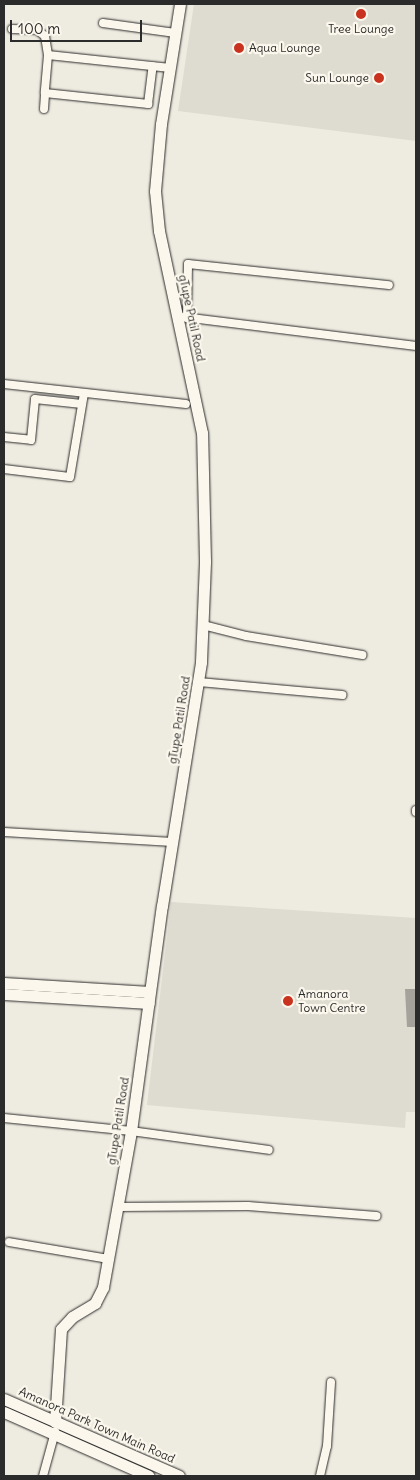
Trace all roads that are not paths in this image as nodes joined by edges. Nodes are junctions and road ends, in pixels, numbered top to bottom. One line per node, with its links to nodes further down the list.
1 (180, 4): 4 (street, gTupe Patil Road)
2 (103, 24): 4 (street)
3 (12, 29): 5 (street)
4 (175, 33): 7 (street, gTupe Patil Road)
5 (48, 55): 6 (street); 8 (street)
6 (153, 66): 7 (street); 8 (street)
7 (170, 68): 11 (street, gTupe Patil Road)
8 (45, 93): 9 (street)
9 (44, 109)
10 (389, 285): 11 (street)
11 (182, 317): 12 (street); 19 (street, gTupe Patil Road)
12 (416, 346)
13 (4, 384): 14 (street)
14 (84, 393): 15 (street); 16 (street)
15 (82, 404): 17 (street); 18 (street)
16 (186, 404)
17 (4, 437)
18 (4, 469)
19 (203, 625): 20 (street); 21 (street, gTupe Patil Road)
20 (362, 655)
21 (199, 682): 22 (street); 24 (street, gTupe Patil Road)
22 (342, 695)
23 (4, 832): 24 (street)
24 (173, 842): 27 (street, gTupe Patil Road)
25 (4, 983): 27 (street)
26 (4, 994): 27 (street)
27 (150, 997): 29 (street, gTupe Patil Road)
28 (4, 1118): 29 (street)
29 (131, 1131): 30 (street); 31 (street, gTupe Patil Road)
30 (269, 1150)
31 (118, 1207): 32 (street); 34 (street, gTupe Patil Road)
32 (377, 1216)
33 (9, 1242): 34 (street)
34 (108, 1258): 38 (street, gTupe Patil Road)
35 (331, 1382): 43 (street)
36 (4, 1399): 38 (street, Amanora Park Town Main Road)
37 (4, 1412): 39 (street, Amanora Park Town Main Road)
38 (55, 1422): 39 (street); 42 (street, Amanora Park Town Main Road)
39 (55, 1435): 40 (street); 41 (street, Amanora Park Town Main Road)
40 (43, 1476)
41 (149, 1476)
42 (179, 1476)
43 (320, 1476)

